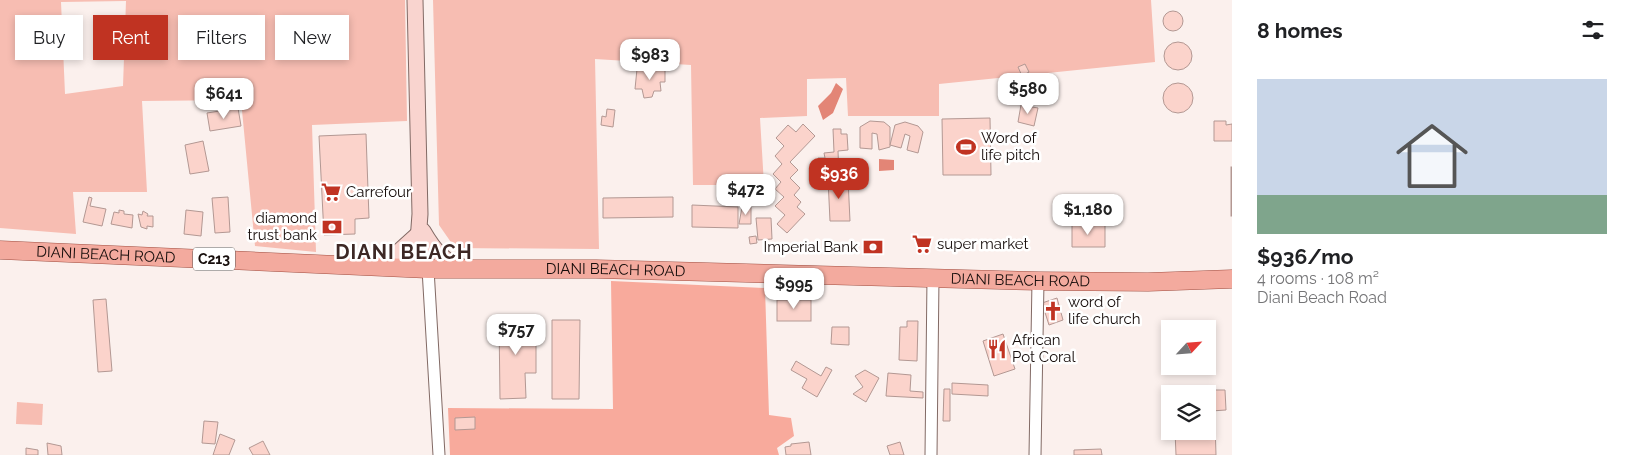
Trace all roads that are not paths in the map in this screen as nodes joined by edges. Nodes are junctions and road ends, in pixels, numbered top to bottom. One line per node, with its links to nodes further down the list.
1 (415, 0): 2 (main road)
2 (421, 233): 4 (main road); 5 (main road); 6 (main road)
3 (0, 250): 4 (main road, DIANI BEACH ROAD / C213)
4 (376, 265): 6 (main road, DIANI BEACH ROAD / C213)
5 (466, 268): 6 (main road, DIANI BEACH ROAD / C213); 7 (main road, DIANI BEACH ROAD / C213)
6 (424, 274): 10 (street)
7 (933, 278): 9 (main road, DIANI BEACH ROAD / C213); 11 (street)
8 (1232, 279): 9 (main road, DIANI BEACH ROAD / C213)
9 (1038, 281): 12 (street)
10 (439, 455)
11 (931, 455)
12 (1035, 455)

